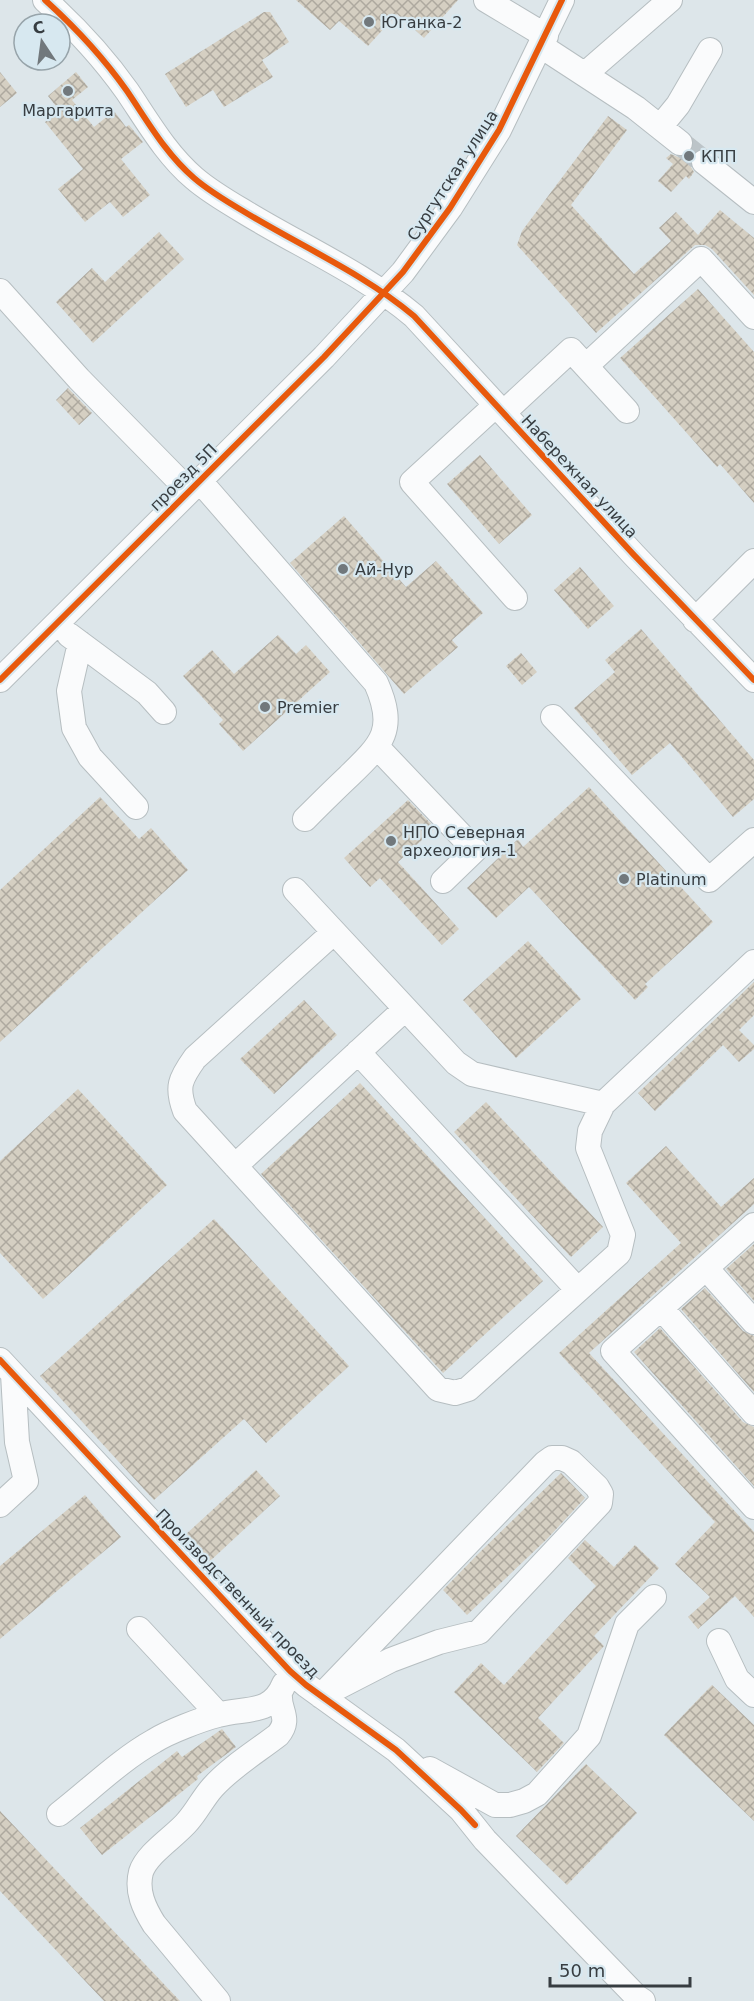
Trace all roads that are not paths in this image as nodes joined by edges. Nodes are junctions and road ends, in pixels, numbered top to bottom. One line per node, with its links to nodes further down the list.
1 (45, 0): 13 (street, Набережная улица)
2 (486, 0): 5 (street)
3 (562, 0): 5 (street, Сургутская улица)
4 (670, 0): 7 (street)
5 (543, 41): 7 (street); 13 (street, Сургутская улица)
6 (710, 50): 8 (street)
7 (585, 74): 8 (street)
8 (660, 127): 9 (street)
9 (680, 143)
10 (704, 162): 11 (street)
11 (754, 202)
12 (0, 291): 18 (street)
13 (385, 293): 16 (street, Набережная улица); 18 (street, проезд 5П)
14 (754, 316): 15 (street)
15 (586, 366): 16 (street); 17 (street)
16 (499, 409): 20 (street); 21 (street, Набережная улица)
17 (627, 411)
18 (194, 486): 22 (street, проезд 5П); 28 (street)
19 (751, 554): 21 (street)
20 (515, 598)
21 (695, 620): 25 (street, Набережная улица)
22 (55, 625): 23 (street); 24 (street, проезд 5П)
23 (80, 643): 26 (street); 29 (street)
24 (0, 680)
25 (754, 680)
26 (164, 712)
27 (553, 717): 31 (street)
28 (378, 748): 30 (street); 32 (street)
29 (136, 807)
30 (304, 819)
31 (754, 840)
32 (442, 881)
33 (295, 890): 34 (street)
34 (333, 933): 36 (street); 39 (street)
35 (754, 962): 38 (street)
36 (405, 1009): 37 (street); 38 (street)
37 (358, 1053): 39 (street); 42 (street)
38 (603, 1104): 42 (street)
39 (235, 1166): 42 (street)
40 (753, 1229): 41 (street)
41 (706, 1268): 43 (street); 44 (street)
42 (578, 1290)
43 (661, 1308): 46 (street); 49 (street)
44 (754, 1322)
45 (6, 1367): 47 (street); 53 (street, Производственный проезд)
46 (754, 1413)
47 (8, 1426): 48 (street)
48 (0, 1505)
49 (754, 1507)
50 (654, 1597): 59 (street)
51 (139, 1629): 57 (street)
52 (719, 1641): 55 (street)
53 (290, 1671): 54 (street); 56 (street, Производственный проезд)
54 (280, 1694): 57 (street); 62 (street)
55 (754, 1695)
56 (321, 1696): 56 (street); 58 (street, Производственный проезд)
57 (218, 1714): 60 (street)
58 (396, 1750): 59 (street); 61 (street, Производственный проезд)
59 (495, 1805): 61 (street)
60 (59, 1814)
61 (475, 1825): 63 (street, Производственный проезд)
62 (218, 2001)
63 (644, 2001)

